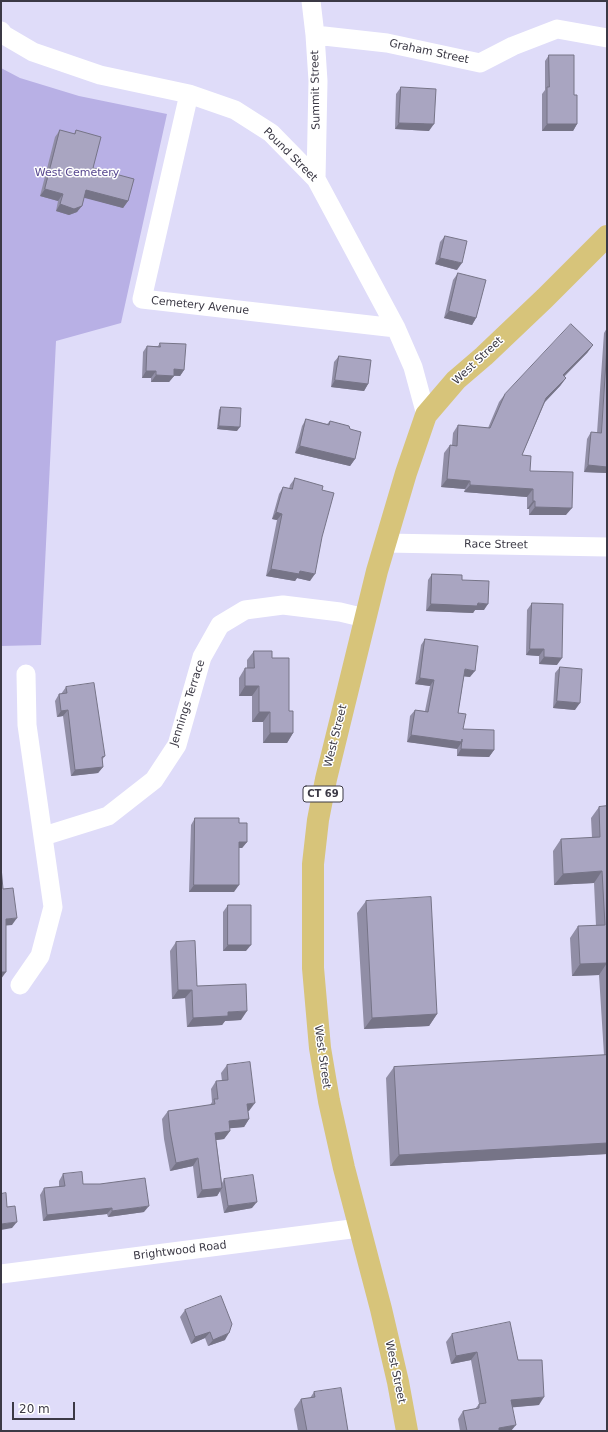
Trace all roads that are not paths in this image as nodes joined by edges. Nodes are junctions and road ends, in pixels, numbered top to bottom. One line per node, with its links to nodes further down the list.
1 (311, 1): 3 (street, Summit Street)
2 (1, 32): 5 (street, Pound Street)
3 (315, 35): 4 (street, Graham Street); 6 (street, Summit Street)
4 (607, 38)
5 (189, 94): 6 (street, Pound Street); 8 (street, Cemetery Avenue)
6 (316, 179): 8 (street, Pound Street)
7 (607, 236): 9 (main road, West Street / CT 69)
8 (396, 328): 9 (street, Pound Street)
9 (426, 416): 10 (main road, West Street / CT 69)
10 (385, 543): 11 (street, Race Street); 12 (main road, West Street / CT 69)
11 (607, 547)
12 (365, 618): 14 (street, Jennings Terrace); 16 (main road, West Street / CT 69)
13 (26, 674): 14 (street)
14 (44, 836): 15 (street)
15 (20, 985)
16 (359, 1228): 17 (street, Brightwood Road); 18 (main road, West Street / CT 69)
17 (1, 1274)
18 (407, 1431)

